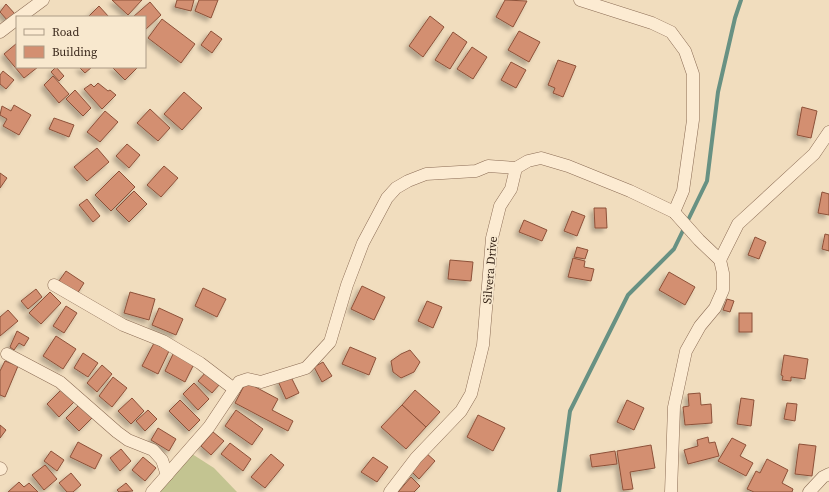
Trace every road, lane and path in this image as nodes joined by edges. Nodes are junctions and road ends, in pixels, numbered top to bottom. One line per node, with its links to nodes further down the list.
1 (43, 0): 3 (street)
2 (580, 0): 8 (street)
3 (21, 16)
4 (16, 20): 5 (street)
5 (0, 32)
6 (829, 132): 9 (street)
7 (516, 168): 8 (street); 12 (street); 16 (street, Silvera Drive)
8 (674, 212): 9 (street)
9 (720, 260): 17 (street)
10 (54, 285): 12 (street)
11 (7, 354): 14 (street)
12 (234, 389): 14 (street)
13 (829, 474): 18 (street)
14 (167, 475): 15 (street)
15 (152, 492)
16 (390, 492)
17 (671, 492)
18 (809, 492)

